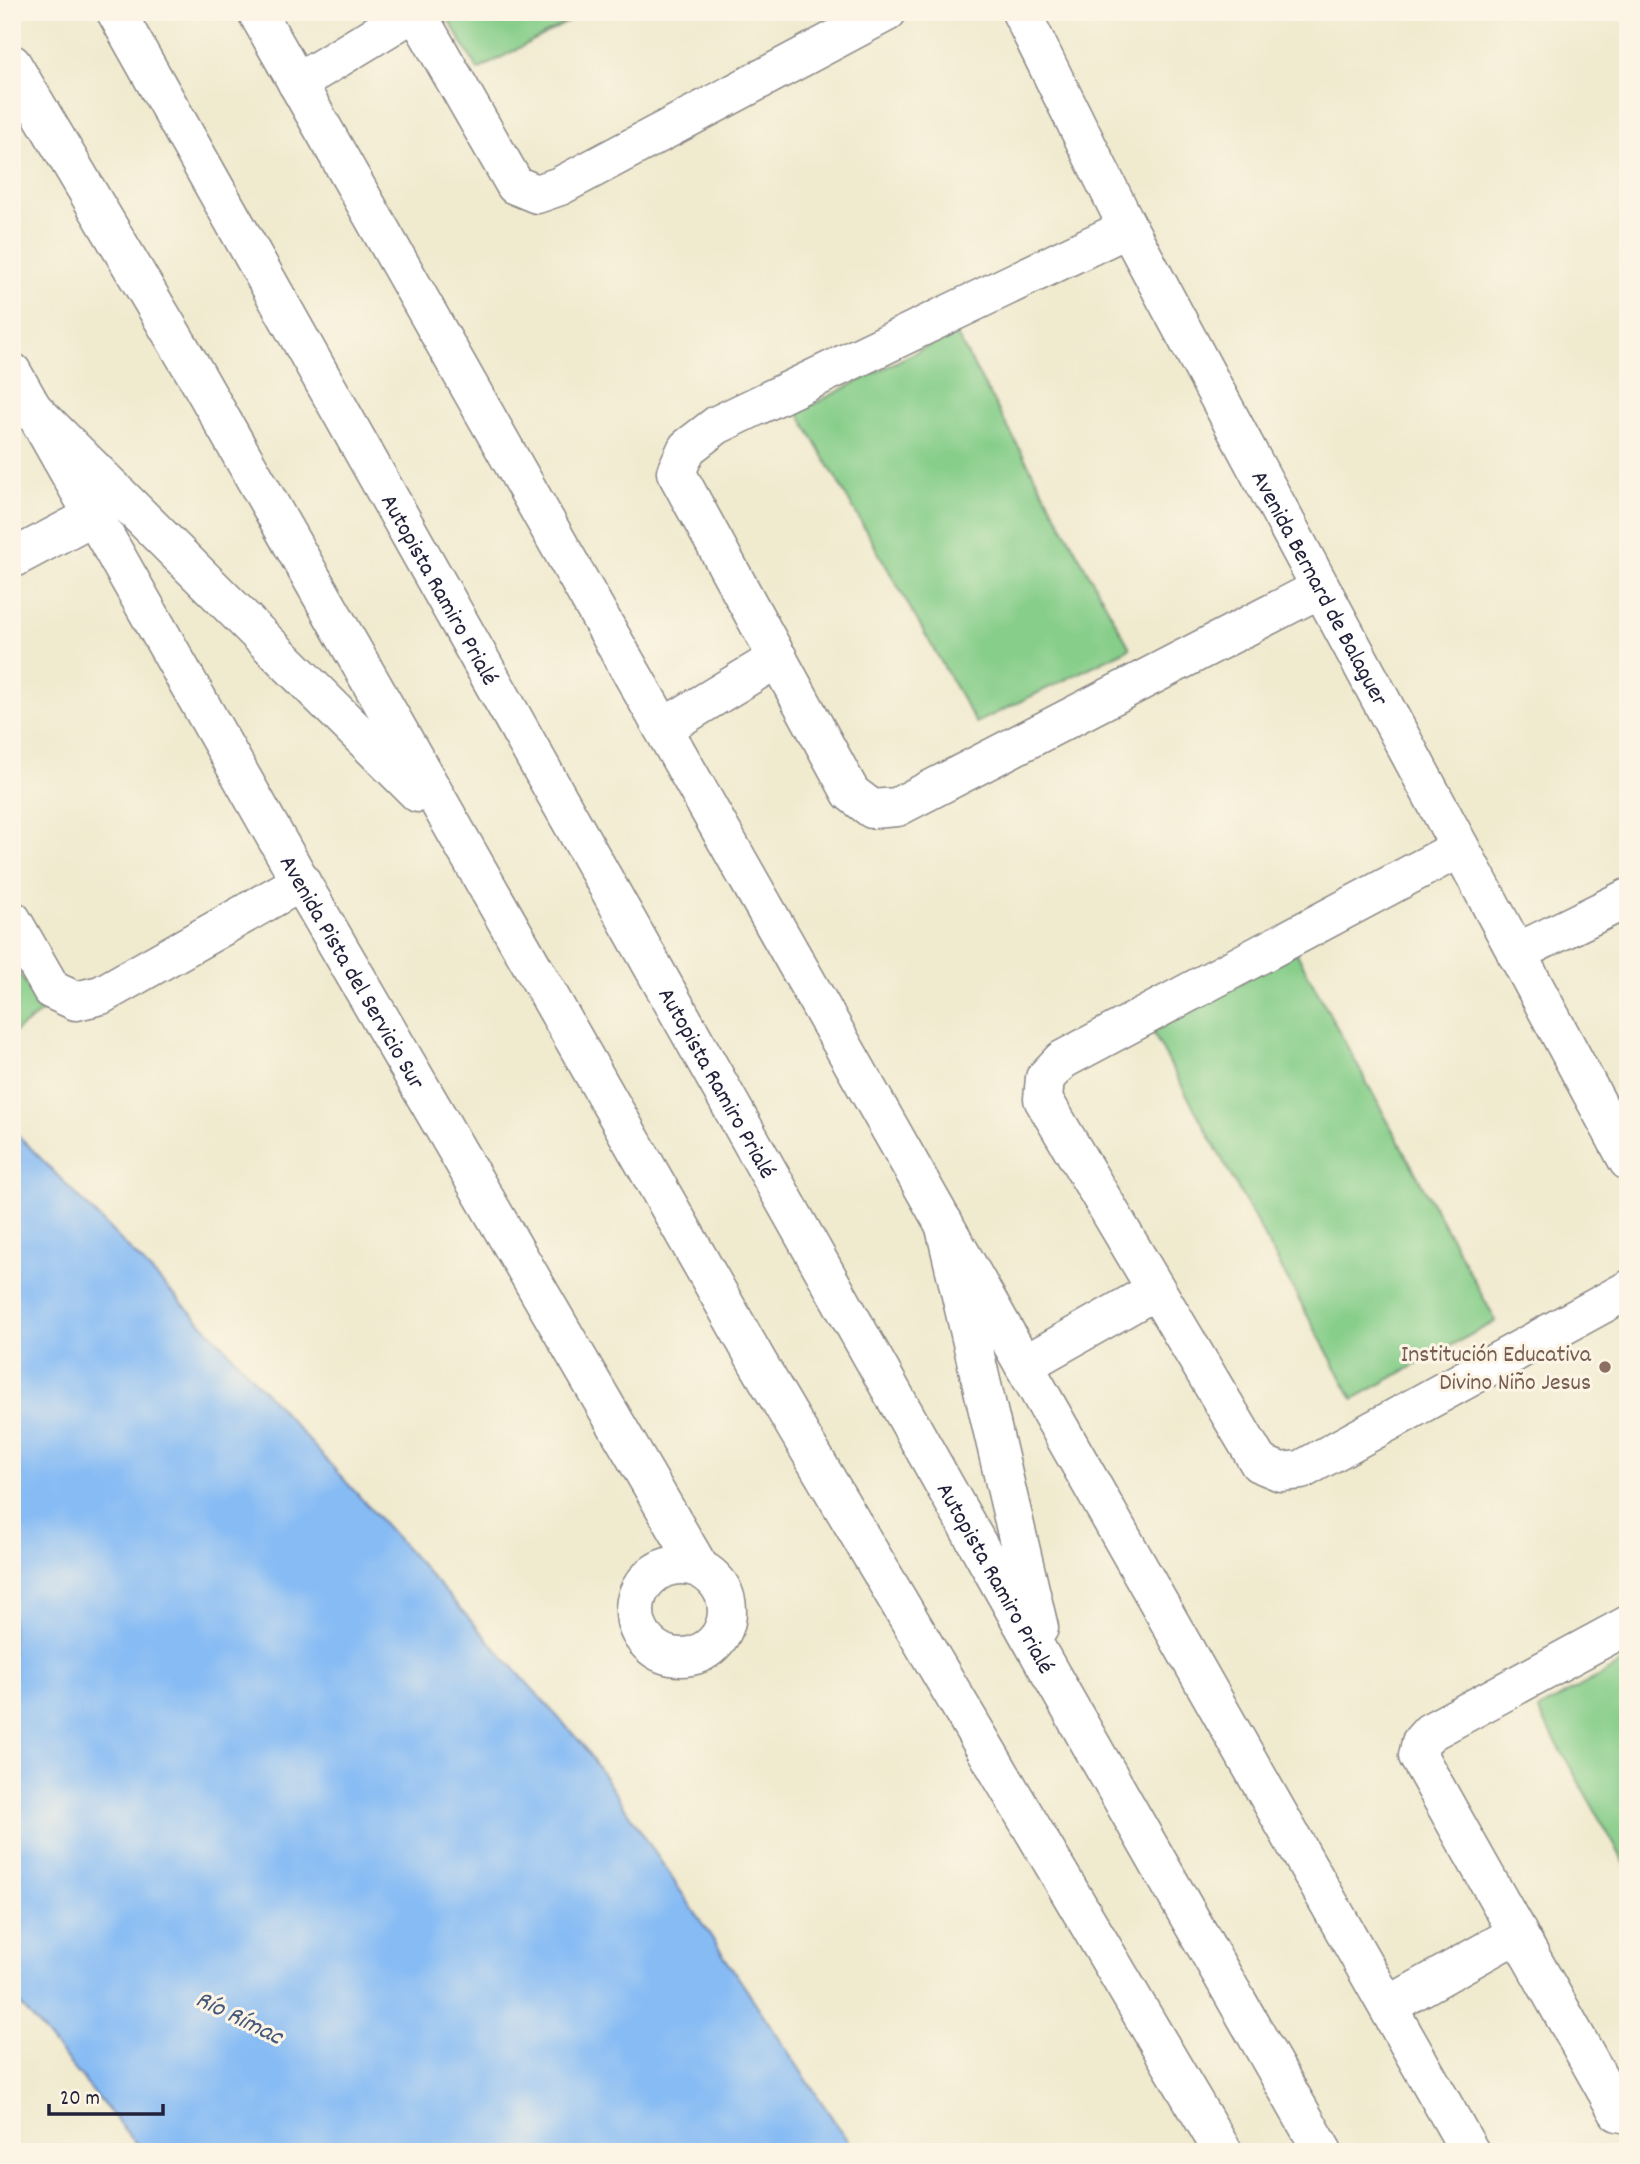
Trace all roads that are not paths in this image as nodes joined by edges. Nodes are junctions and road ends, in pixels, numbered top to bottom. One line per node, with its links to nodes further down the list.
1 (116, 12): 29 (main road, Autopista Ramiro Prialé)
2 (257, 12): 7 (main road)
3 (415, 12): 4 (main road); 7 (main road)
4 (887, 12)
5 (1021, 12): 8 (main road, Avenida Bernard de Balaguer)
6 (12, 64): 16 (main road)
7 (297, 83): 15 (main road)
8 (1128, 228): 13 (main road, Avenida Bernard de Balaguer); 14 (main road)
9 (12, 372): 10 (main road, Avenida Pista del Servicio Sur)
10 (33, 409): 11 (main road, Avenida Pista del Servicio Sur); 16 (main road)
11 (93, 516): 12 (main road); 18 (main road, Avenida Pista del Servicio Sur)
12 (12, 559)
13 (1321, 588): 14 (main road); 17 (main road, Avenida Bernard de Balaguer)
14 (778, 659): 15 (main road)
15 (663, 728): 23 (main road)
16 (454, 829): 33 (main road)
17 (1460, 848): 21 (main road, Avenida Bernard de Balaguer); 24 (main road)
18 (301, 883): 20 (main road); 27 (main road, Avenida Pista del Servicio Sur)
19 (1628, 898): 21 (main road)
20 (12, 920)
21 (1516, 953): 22 (main road, Avenida Bernard de Balaguer)
22 (1628, 1161)
23 (944, 1223): 26 (main road); 29 (main road)
24 (1156, 1290): 25 (main road); 26 (main road)
25 (1628, 1290)
26 (1024, 1365): 31 (main road)
27 (699, 1567)
28 (1628, 1625): 30 (main road)
29 (1049, 1671): 34 (main road, Autopista Ramiro Prialé)
30 (1518, 1933): 31 (main road); 32 (main road)
31 (1388, 2006): 35 (main road)
32 (1628, 2114)
33 (1223, 2152)
34 (1323, 2152)
35 (1470, 2152)

